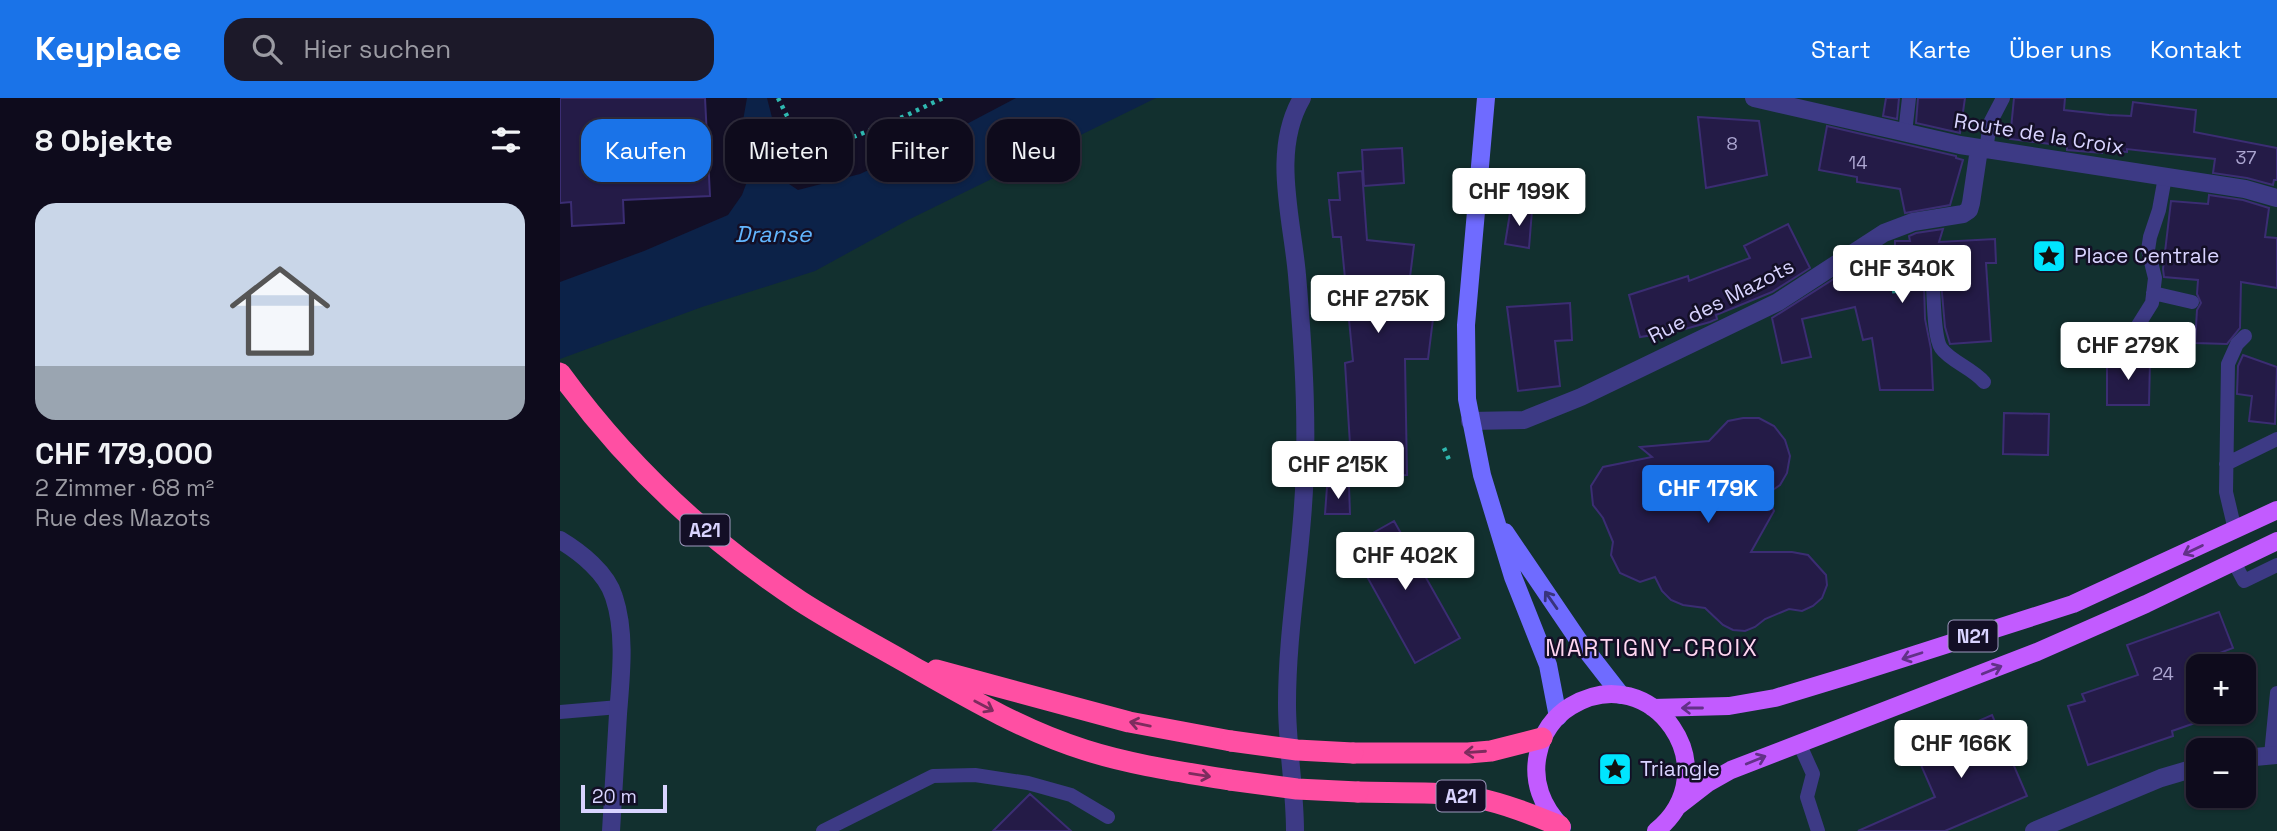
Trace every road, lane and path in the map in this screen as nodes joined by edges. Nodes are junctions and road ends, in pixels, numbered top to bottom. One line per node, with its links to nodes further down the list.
1 (778, 98): 2 (path)
2 (943, 98)
3 (1302, 98): 51 (street)
4 (1486, 98): 21 (street)
5 (1754, 98): 8 (street, Route de la Croix)
6 (1909, 98): 8 (lane)
7 (2003, 98): 9 (lane)
8 (1905, 133): 9 (street, Route de la Croix)
9 (1983, 149): 10 (street, Route de la Croix); 12 (street, Rue des Mazots)
10 (2165, 177): 11 (street, Route de la Croix); 14 (lane)
11 (2277, 198)
12 (1884, 233): 15 (path); 21 (street, Rue des Mazots)
13 (1933, 287): 20 (lane)
14 (2153, 293): 16 (lane); 18 (lane)
15 (1895, 297)
16 (2192, 302)
17 (2245, 336): 25 (lane)
18 (2132, 345)
19 (560, 373): 33 (highway, A21)
20 (1984, 382)
21 (1470, 421): 27 (street)
22 (2277, 439): 25 (lane)
23 (1444, 449): 24 (path)
24 (1451, 462)
25 (2226, 464): 28 (lane)
26 (2277, 510): 28 (main road, N21)
27 (1495, 518): 35 (street, one-way to 27); 39 (street)
28 (2235, 530): 37 (main road, N21, one-way to 37)
29 (560, 540): 36 (street)
30 (2277, 541): 31 (main road, N21)
31 (2234, 562): 32 (lane); 41 (main road, N21, one-way to 31)
32 (2277, 565)
33 (882, 649): 40 (highway, A21, one-way to 33, bridge); 47 (highway, A21, one-way to 47, bridge)
34 (2277, 693): 42 (lane)
35 (1621, 695): 37 (main road, N21); 39 (main road, N21)
36 (619, 707): 38 (lane); 50 (street)
37 (1653, 708): 45 (main road, N21)
38 (560, 712)
39 (1558, 717): 40 (main road, N21)
40 (1542, 738): 47 (main road, N21)
41 (1799, 743): 45 (main road, N21, one-way to 41); 52 (lane)
42 (2274, 755): 43 (street)
43 (2256, 757)
44 (2186, 771): 53 (street)
45 (1677, 807): 49 (main road, N21)
46 (1108, 817): 48 (lane)
47 (1564, 828)
48 (831, 829)
49 (1660, 829)
50 (611, 831)
51 (1296, 831)
52 (1818, 831)
53 (2034, 831)

